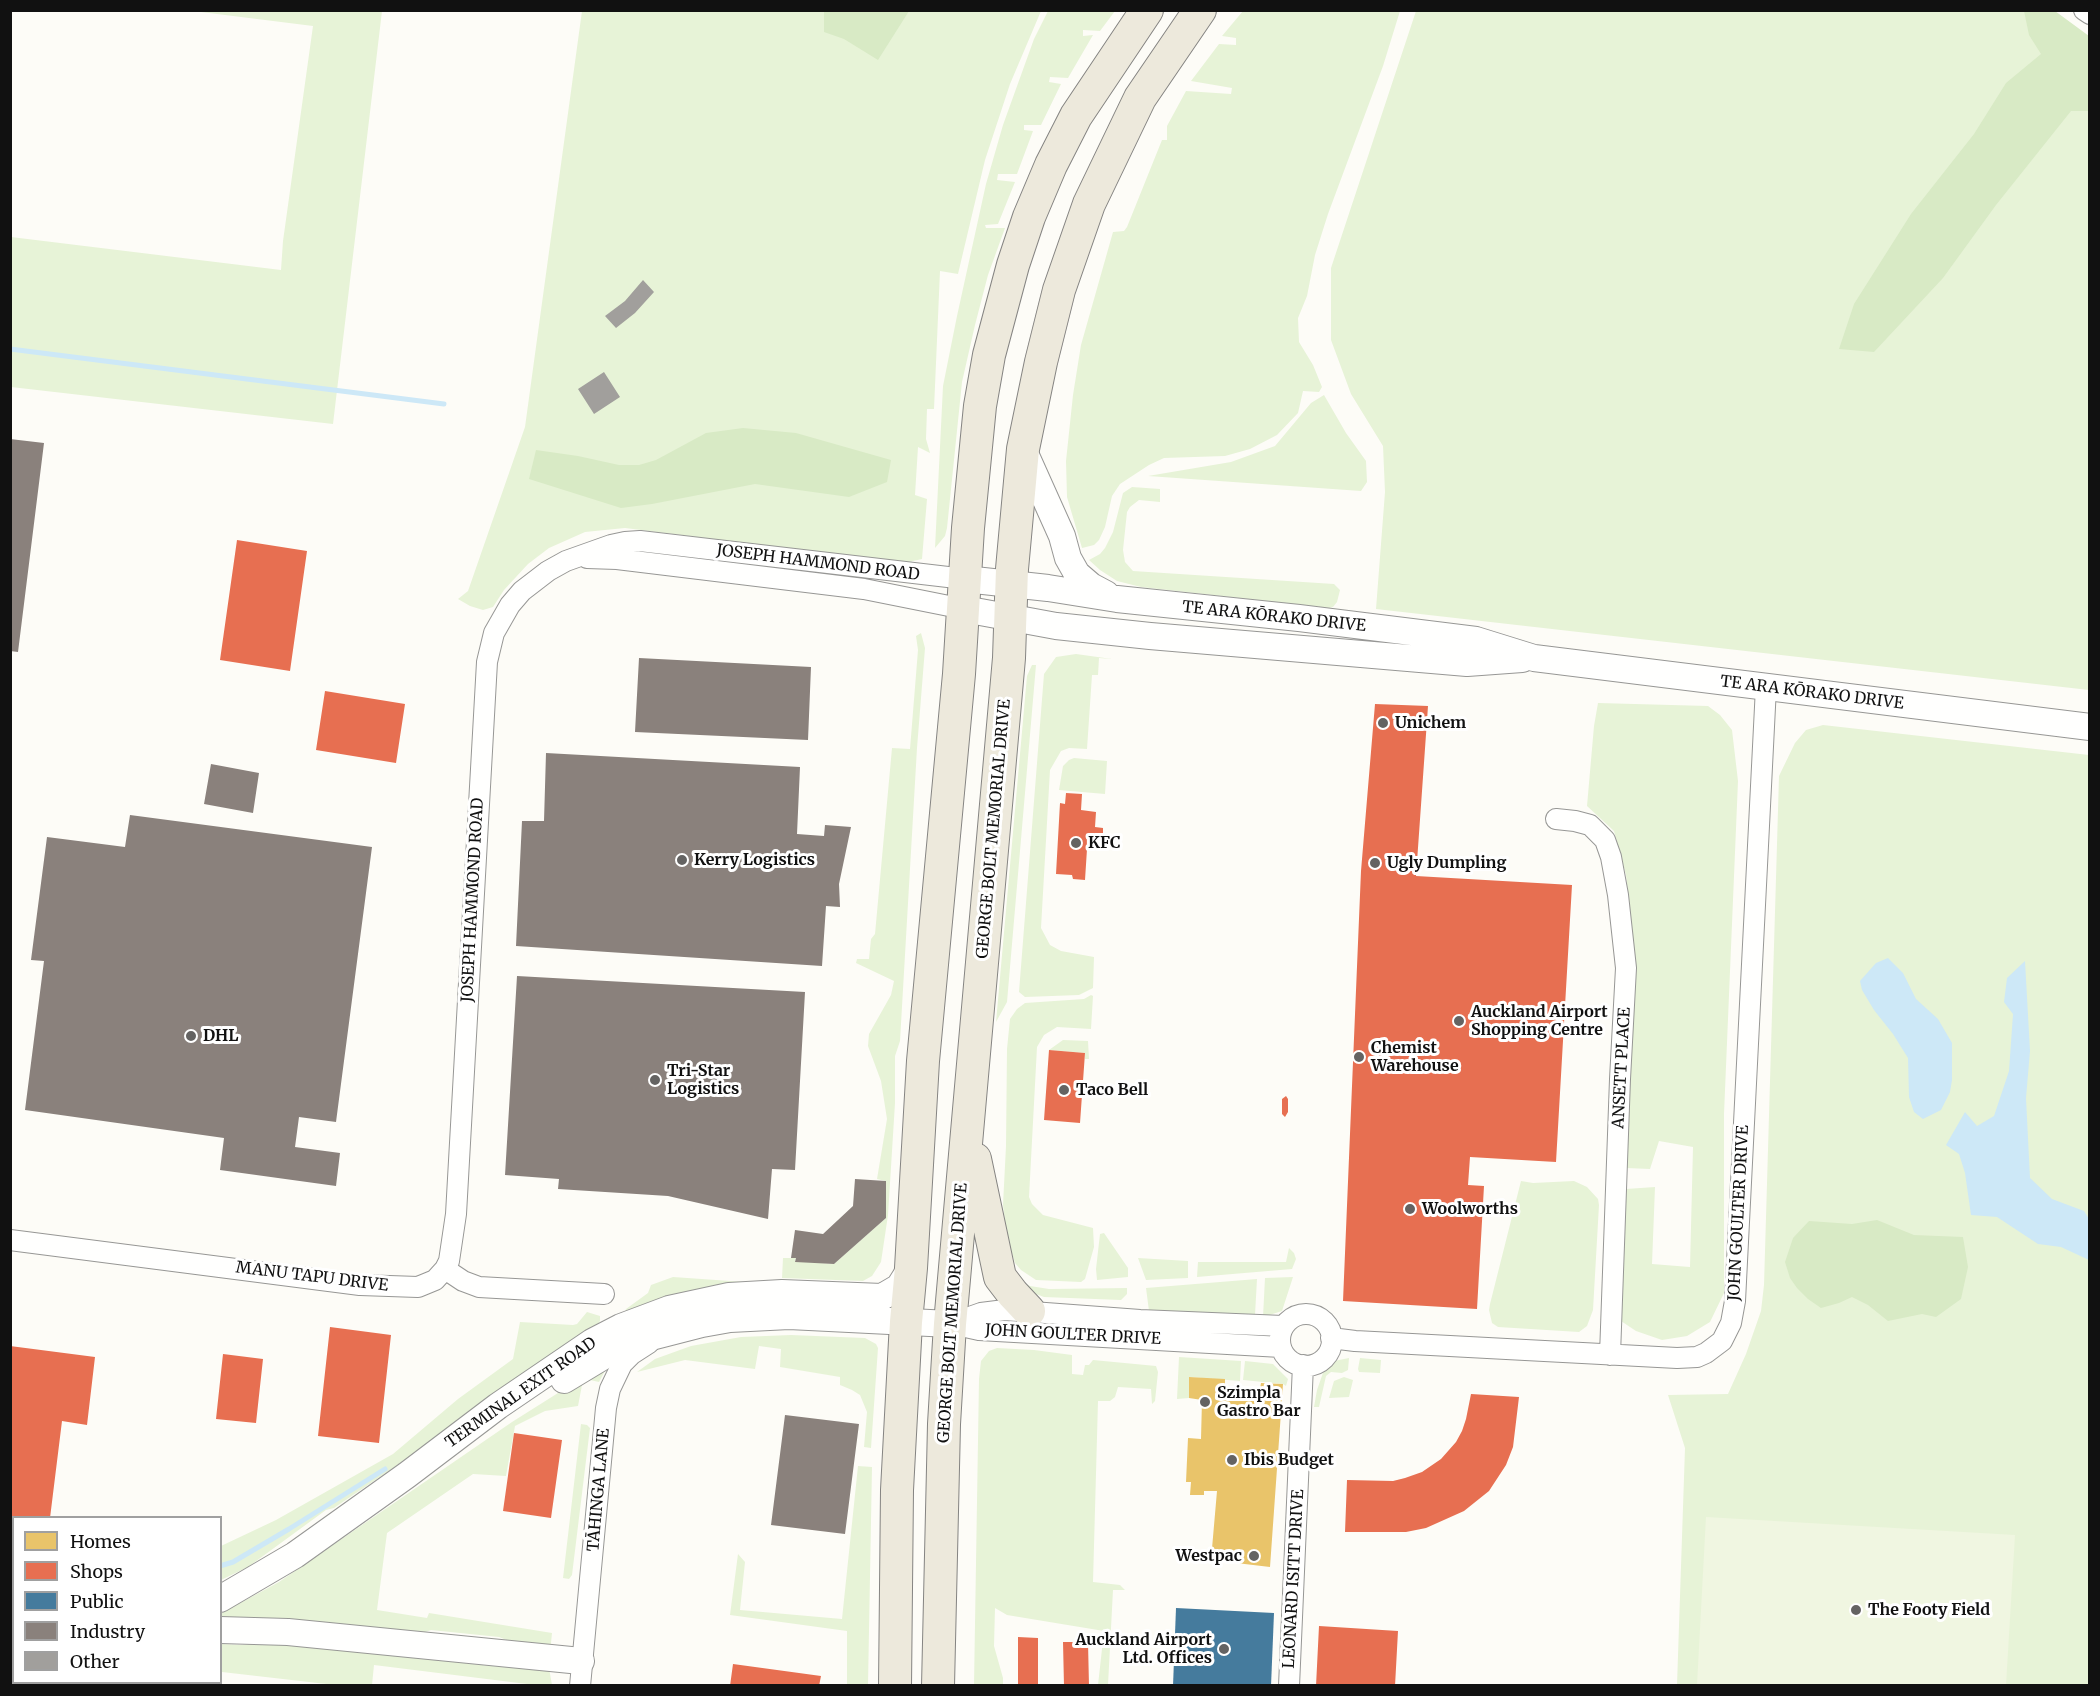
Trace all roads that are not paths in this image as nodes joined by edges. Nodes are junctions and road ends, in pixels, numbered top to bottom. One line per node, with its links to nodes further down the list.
1 (1147, 10): 8 (main road)
2 (1200, 10): 5 (main road, GEORGE BOLT MEMORIAL DRIVE)
3 (2084, 10): 4 (street)
4 (2090, 14)
5 (1023, 449): 7 (main road, GEORGE BOLT MEMORIAL DRIVE); 9 (street)
6 (566, 561): 8 (street, JOSEPH HAMMOND ROAD); 8 (street, JOSEPH HAMMOND ROAD); 18 (street, JOSEPH HAMMOND ROAD)
7 (1012, 583): 8 (street, TE ARA KŌRAKO DRIVE); 9 (street, TE ARA KŌRAKO DRIVE); 10 (main road, GEORGE BOLT MEMORIAL DRIVE)
8 (965, 594): 10 (street, TE ARA KŌRAKO DRIVE); 17 (main road)
9 (1117, 599): 11 (street, TE ARA KŌRAKO DRIVE)
10 (1011, 618): 11 (street, TE ARA KŌRAKO DRIVE); 15 (main road, GEORGE BOLT MEMORIAL DRIVE)
11 (1534, 658): 12 (street, TE ARA KŌRAKO DRIVE)
12 (1766, 687): 13 (street, TE ARA KŌRAKO DRIVE); 27 (street, JOHN GOULTER DRIVE)
13 (2090, 727)
14 (1556, 819): 27 (street, ANSETT PLACE)
15 (968, 1126): 20 (main road); 22 (main road, GEORGE BOLT MEMORIAL DRIVE)
16 (10, 1240): 18 (street, MANU TAPU DRIVE)
17 (911, 1268): 21 (main road); 29 (street, TERMINAL EXIT ROAD)
18 (445, 1269): 19 (street)
19 (604, 1294)
20 (1029, 1311): 22 (street, JOHN GOULTER DRIVE); 23 (street, JOHN GOULTER DRIVE)
21 (906, 1322): 22 (street, TERMINAL EXIT ROAD); 24 (street, TERMINAL EXIT ROAD); 33 (main road)
22 (950, 1324): 26 (street, JOHN GOULTER DRIVE); 34 (main road, GEORGE BOLT MEMORIAL DRIVE)
23 (1283, 1326): 25 (street); 26 (street)
24 (678, 1330): 29 (street, TERMINAL EXIT ROAD); 32 (street, TĀHINGA LANE)
25 (1331, 1338): 27 (street, JOHN GOULTER DRIVE); 28 (street)
26 (1281, 1347): 28 (street)
27 (1610, 1354)
28 (1303, 1365): 35 (street, LEONARD ISITT DRIVE)
29 (407, 1475): 30 (street, TERMINAL EXIT ROAD)
30 (222, 1598)
31 (222, 1630): 32 (street)
32 (580, 1673)
33 (895, 1686)
34 (938, 1686)
35 (1289, 1686)

